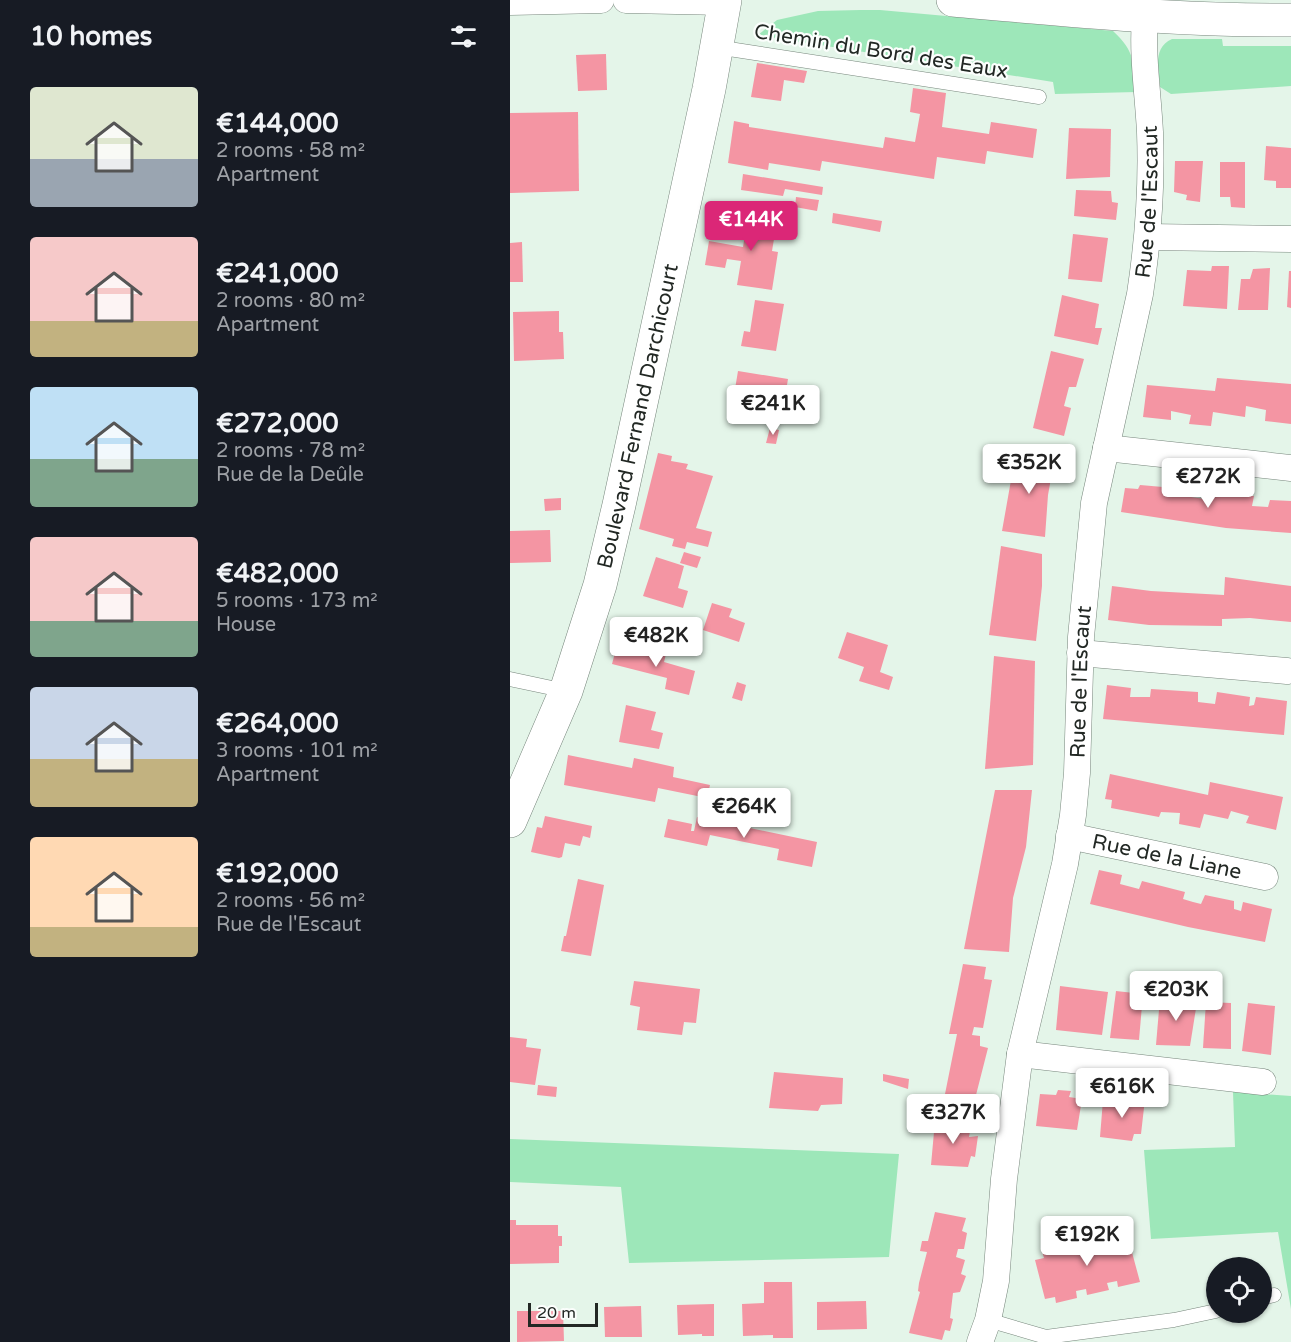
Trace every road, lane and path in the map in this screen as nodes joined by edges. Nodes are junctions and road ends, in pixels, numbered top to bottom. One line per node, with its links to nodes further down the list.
1 (601, 0): 5 (street)
2 (626, 0): 4 (street)
3 (953, 0): 6 (main road)
4 (732, 1): 8 (main road, Boulevard Fernand Darchicourt)
5 (510, 2)
6 (1144, 17): 7 (main road); 10 (street, Rue de l'Escaut)
7 (1291, 20)
8 (716, 47): 9 (lane, Chemin du Bord des Eaux); 17 (main road, Boulevard Fernand Darchicourt)
9 (1039, 97)
10 (1148, 237): 11 (street); 12 (street, Rue de l'Escaut)
11 (1291, 239)
12 (1106, 448): 13 (street); 14 (street, Rue de l'Escaut)
13 (1291, 468)
14 (1080, 652): 15 (street); 19 (street, Rue de l'Escaut)
15 (1287, 671)
16 (511, 680): 17 (lane)
17 (566, 691): 18 (main road, Boulevard Fernand Darchicourt)
18 (510, 821)
19 (1069, 836): 20 (street, Rue de la Liane); 21 (street, Rue de l'Escaut)
20 (1265, 877)
21 (1020, 1054): 22 (street); 24 (street, Rue de l'Escaut)
22 (1263, 1082)
23 (1206, 1313): 24 (lane)
24 (984, 1331)

